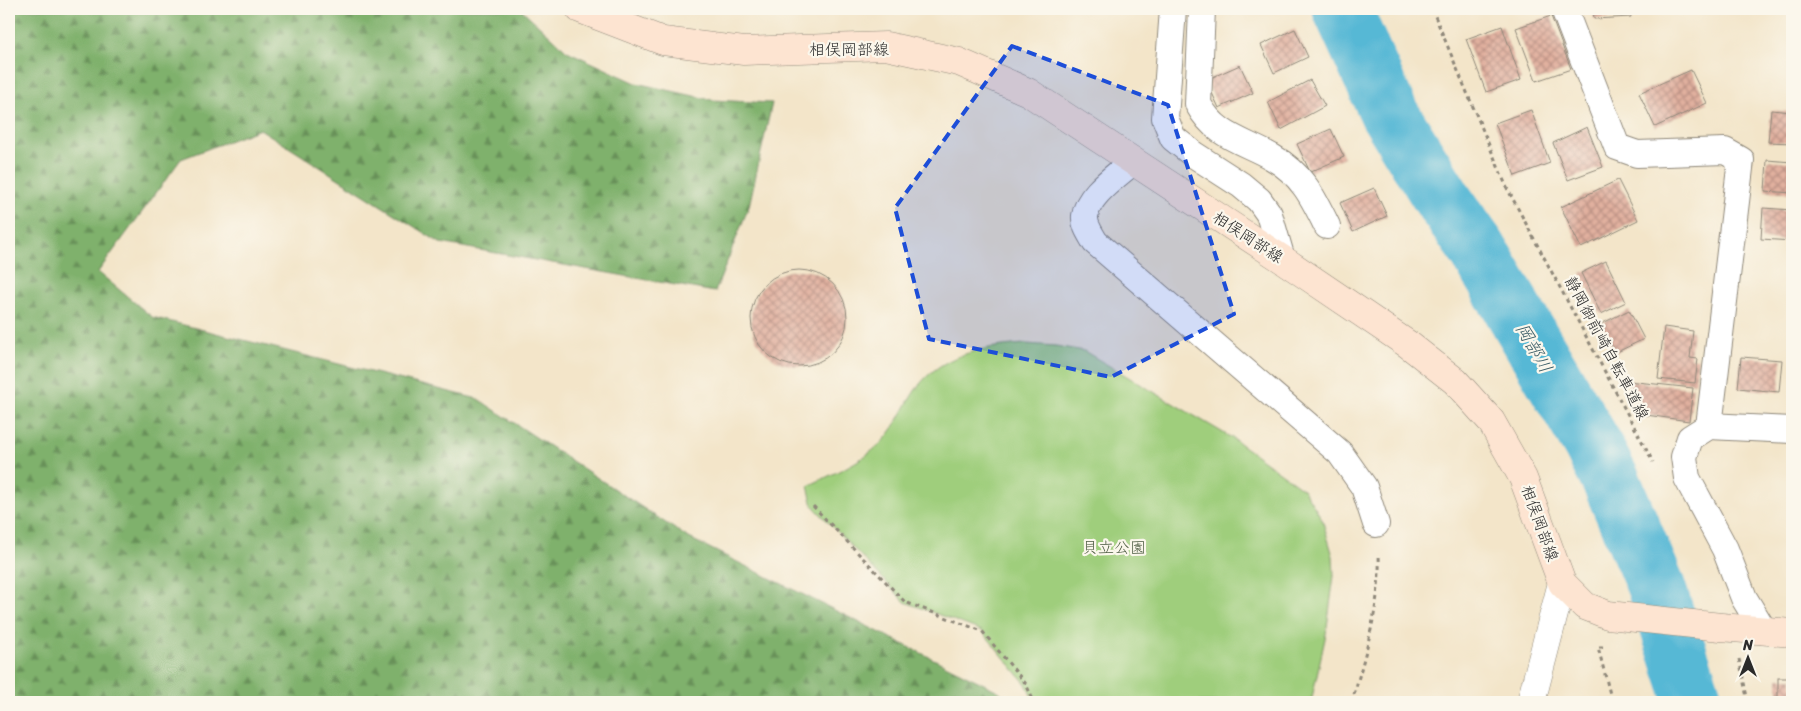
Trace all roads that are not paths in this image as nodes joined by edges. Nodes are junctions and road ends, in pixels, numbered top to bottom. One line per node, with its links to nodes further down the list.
1 (580, 9): 5 (main road, 相俣岡部線)
2 (1173, 9): 7 (street)
3 (1202, 9): 6 (street)
4 (1564, 9): 8 (street)
5 (1132, 162): 7 (main road, 相俣岡部線); 10 (street)
6 (1327, 226)
7 (1282, 259): 11 (main road, 相俣岡部線)
8 (1709, 426): 9 (street); 12 (street)
9 (1792, 430)
10 (1376, 524)
11 (1562, 583): 12 (main road, 相俣岡部線); 14 (street)
12 (1764, 631): 13 (main road, 相俣岡部線)
13 (1792, 633)
14 (1531, 702)

